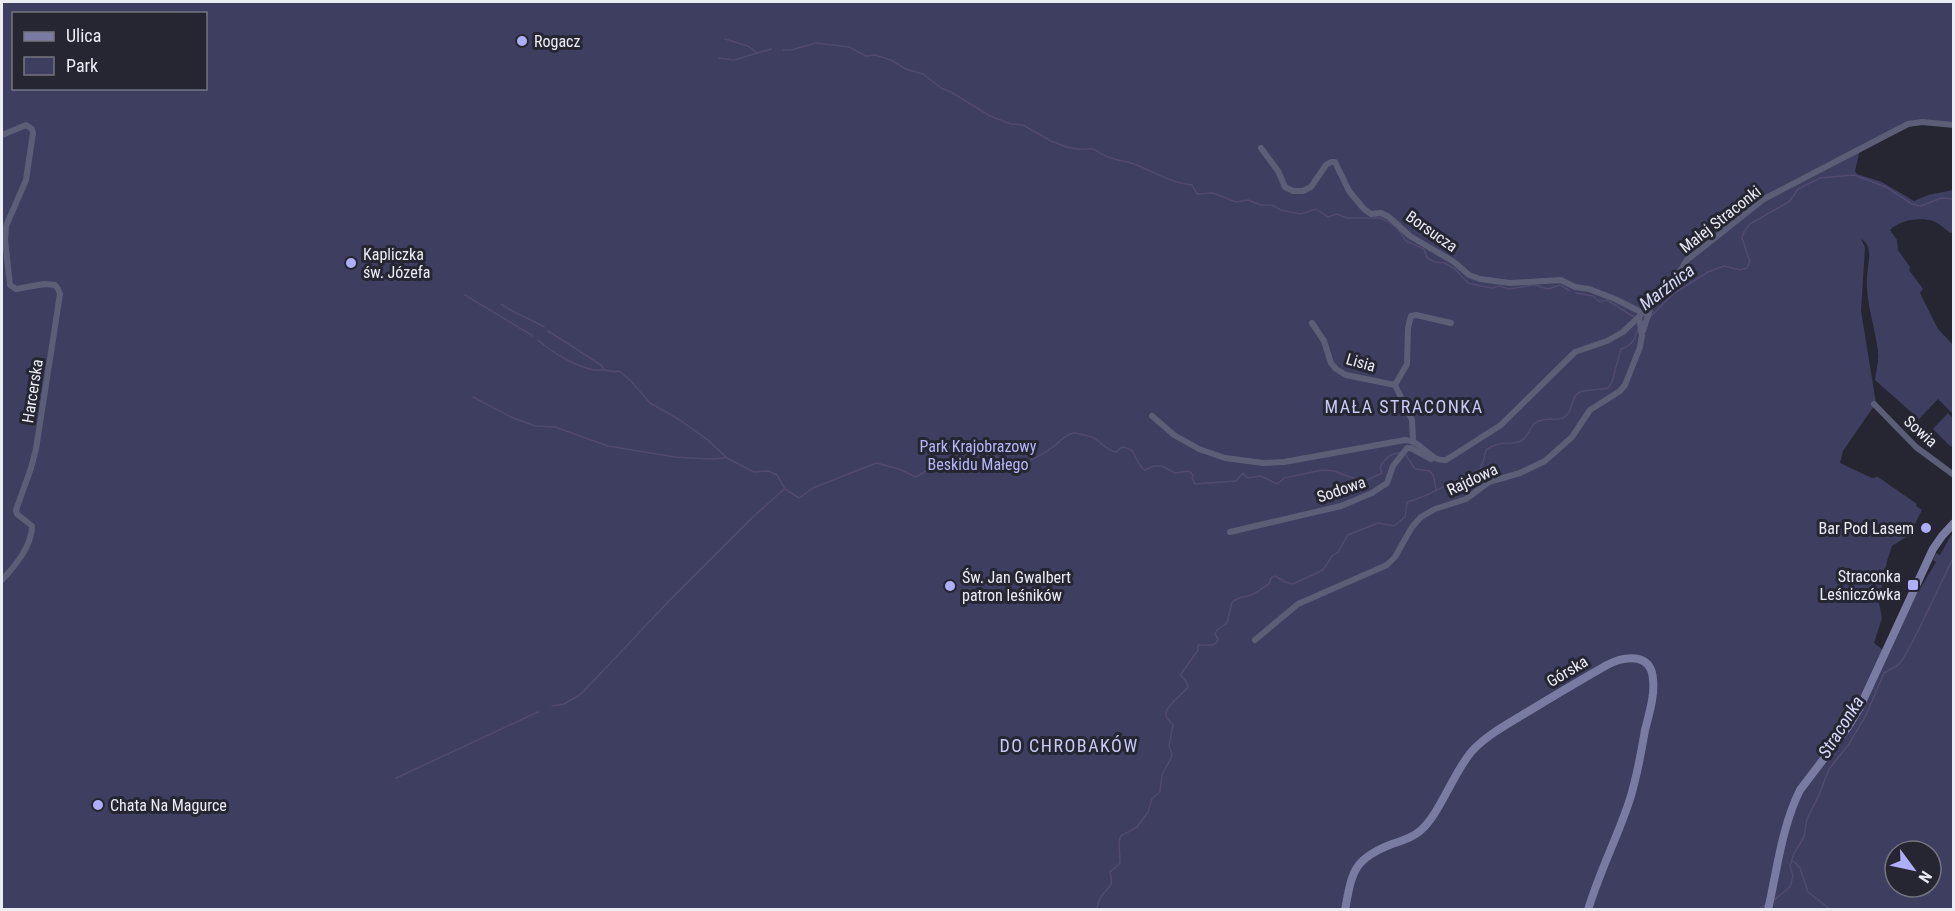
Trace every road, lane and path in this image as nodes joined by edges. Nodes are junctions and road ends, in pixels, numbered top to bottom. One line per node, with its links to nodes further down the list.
1 (1953, 125): 4 (street, Małej Straconki)
2 (2, 135): 17 (street, Harcerska)
3 (1262, 148): 5 (street, Borsucza)
4 (1652, 306): 5 (street, Małej Straconki); 8 (street, Rajdowa)
5 (1641, 317): 8 (street, Rajdowa); 13 (street, Małej Straconki)
6 (1312, 323): 9 (street, Lisia)
7 (1451, 323): 9 (street, Lisia)
8 (1642, 333): 18 (street, Rajdowa)
9 (1395, 385): 12 (street, Lisia)
10 (1874, 404): 14 (street, Sowia)
11 (1152, 416): 12 (street)
12 (1413, 440): 13 (street)
13 (1437, 460): 16 (street, Sodowa)
14 (1953, 475)
15 (1953, 522): 21 (street)
16 (1230, 532)
17 (2, 580)
18 (1255, 640)
19 (1345, 909): 20 (street, Górska)
20 (1588, 909)
21 (1768, 909)

